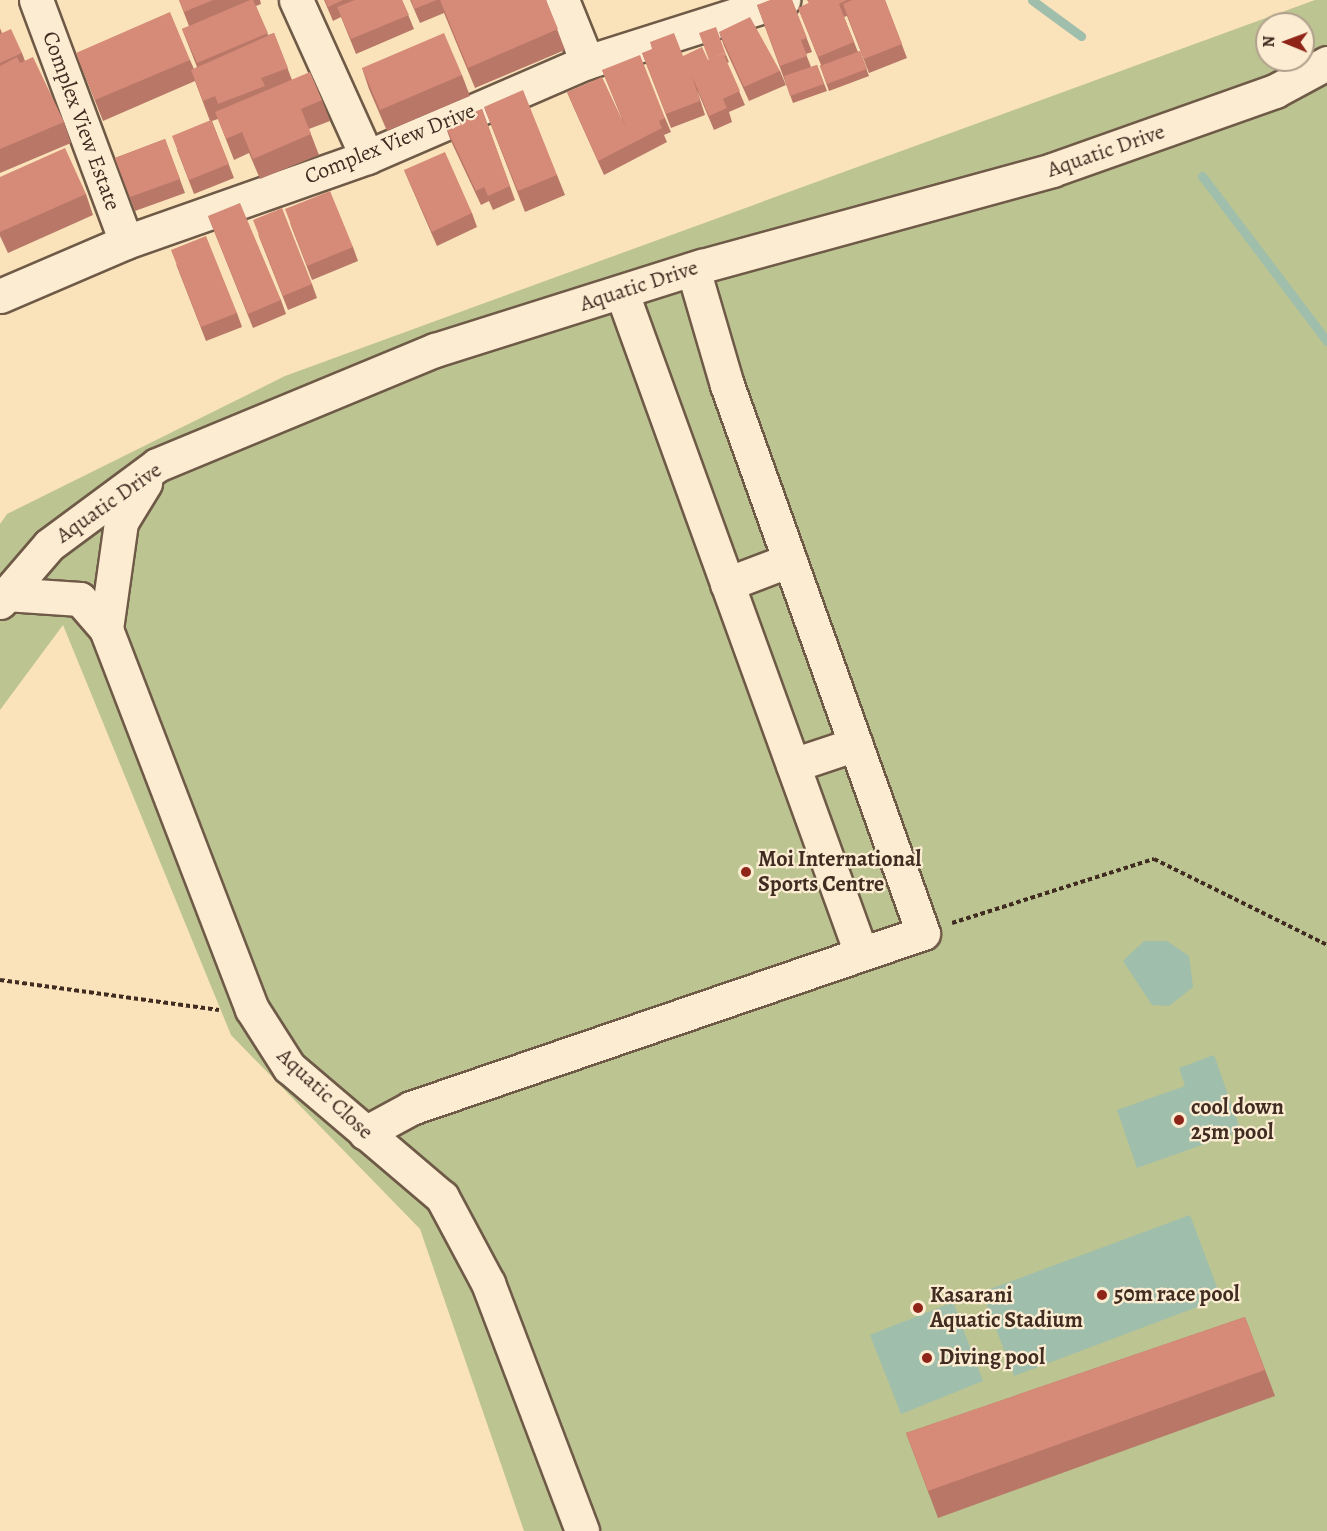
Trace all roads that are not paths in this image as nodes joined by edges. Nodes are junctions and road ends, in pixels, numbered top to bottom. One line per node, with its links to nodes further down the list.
1 (36, 0): 8 (street, Complex View Estate)
2 (296, 0): 7 (street)
3 (562, 0): 5 (street)
4 (783, 0): 5 (street, Complex View Drive)
5 (587, 62): 7 (street, Complex View Drive)
6 (1327, 63): 9 (street, Aquatic Drive)
7 (367, 157): 8 (street, Complex View Drive)
8 (126, 242): 11 (street, Complex View Drive)
9 (693, 269): 10 (street, Aquatic Drive); 13 (street)
10 (622, 293): 12 (street, Aquatic Drive); 14 (street)
11 (0, 296)
12 (157, 465): 15 (street, Aquatic Drive); 16 (street, Aquatic Close)
13 (790, 560): 14 (street); 17 (street)
14 (727, 584): 18 (street)
15 (3, 598): 16 (street, Aquatic Close)
16 (106, 629): 20 (street, Aquatic Close)
17 (856, 744): 18 (street); 19 (street)
18 (793, 765): 19 (street)
19 (861, 953): 20 (street)
20 (365, 1133): 21 (street, Aquatic Close)
21 (582, 1531)

